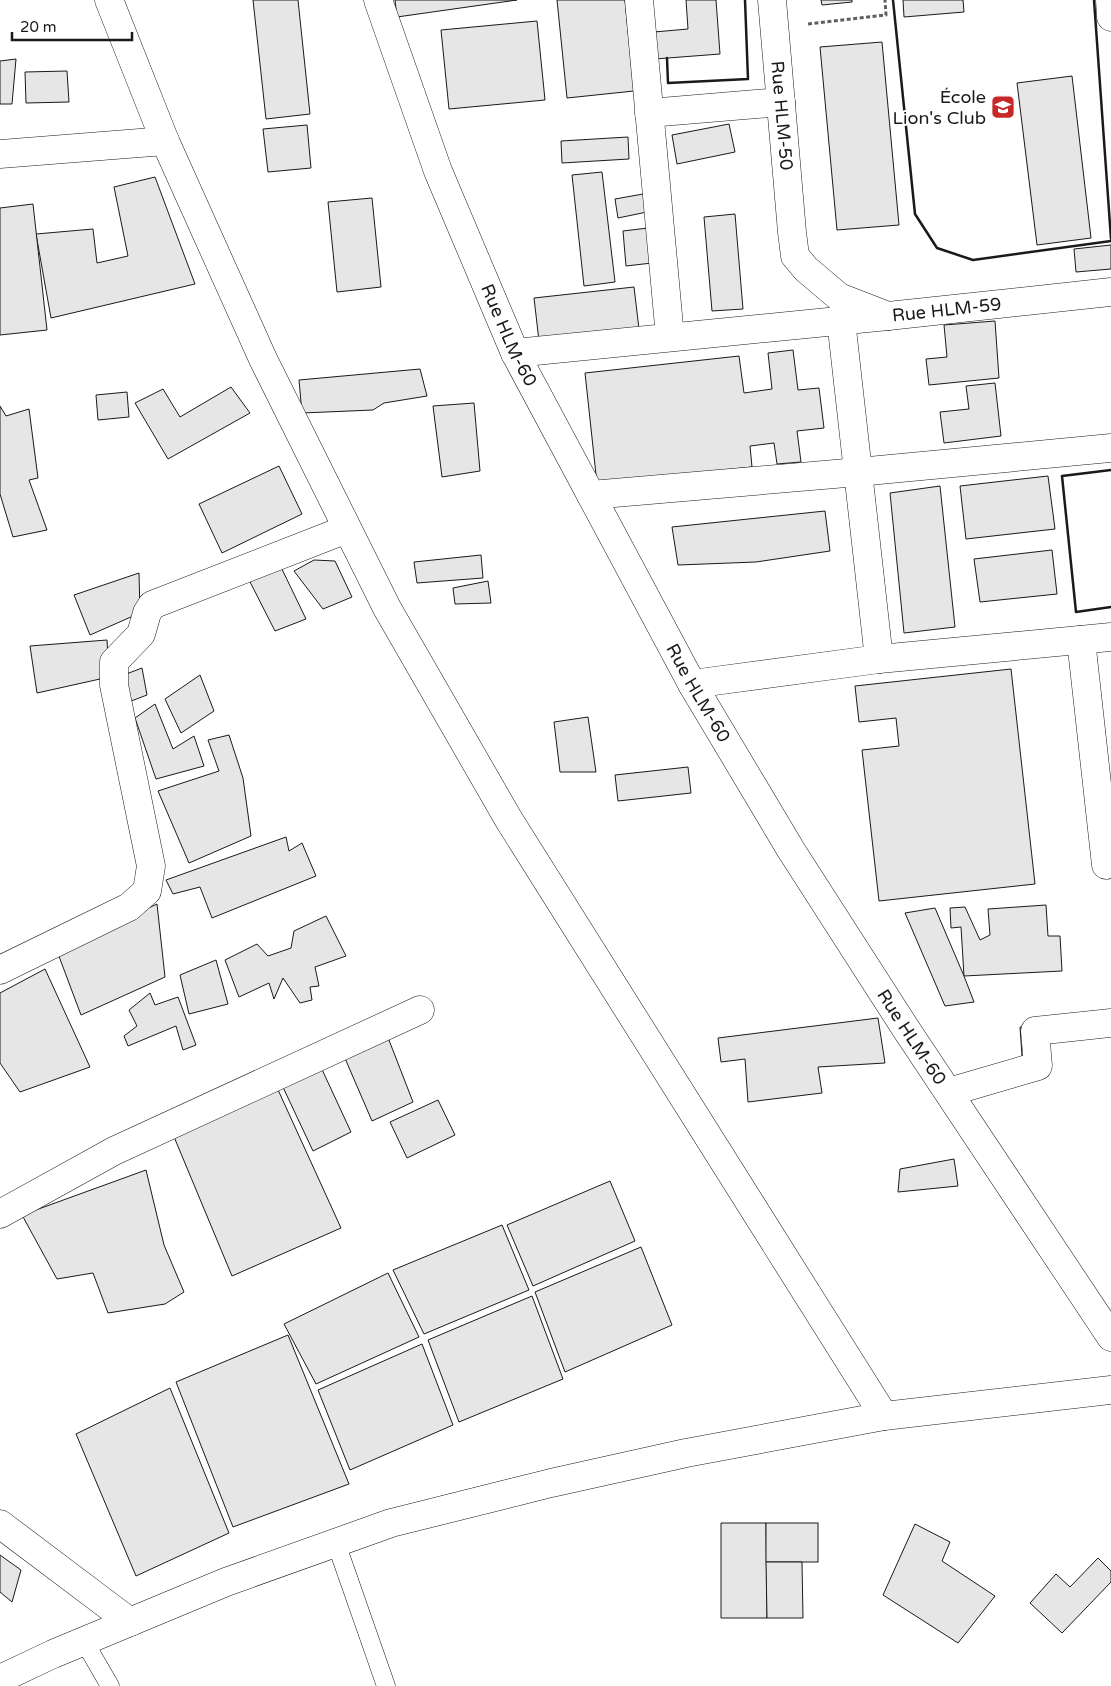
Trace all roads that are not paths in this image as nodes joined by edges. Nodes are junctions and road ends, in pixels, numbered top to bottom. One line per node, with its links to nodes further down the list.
1 (109, 0): 9 (street)
2 (378, 0): 16 (street, Rue HLM-60)
3 (639, 0): 8 (street)
4 (772, 0): 7 (street, Rue HLM-50)
5 (1110, 0): 6 (street)
6 (1111, 17)
7 (781, 102): 8 (street); 11 (street, Rue HLM-50)
8 (649, 113): 15 (street)
9 (165, 141): 10 (street); 20 (street)
10 (0, 154)
11 (792, 232): 13 (street, Rue HLM-59)
12 (1111, 292): 13 (street, Rue HLM-59)
13 (888, 316): 14 (street)
14 (841, 320): 15 (street); 18 (street)
15 (670, 337): 16 (street)
16 (515, 352): 19 (street, Rue HLM-60)
17 (1111, 448): 18 (street)
18 (858, 472): 19 (street); 23 (street)
19 (591, 495): 24 (street, Rue HLM-60)
20 (347, 529): 26 (street); 33 (street)
21 (1111, 637): 22 (street)
22 (1081, 640): 23 (street); 25 (street)
23 (879, 659): 24 (street)
24 (692, 684): 29 (street, Rue HLM-60)
25 (1106, 865)
26 (0, 970)
27 (420, 1010): 30 (street)
28 (1111, 1023): 29 (street)
29 (949, 1092): 31 (street, Rue HLM-60)
30 (0, 1214)
31 (1109, 1332)
32 (1111, 1390): 33 (street)
33 (884, 1416): 35 (street)
34 (0, 1524): 36 (street)
35 (336, 1543): 36 (street); 40 (lane)
36 (130, 1622): 37 (street)
37 (84, 1641): 38 (street); 39 (lane)
38 (0, 1679)
39 (110, 1686)
40 (386, 1686)

